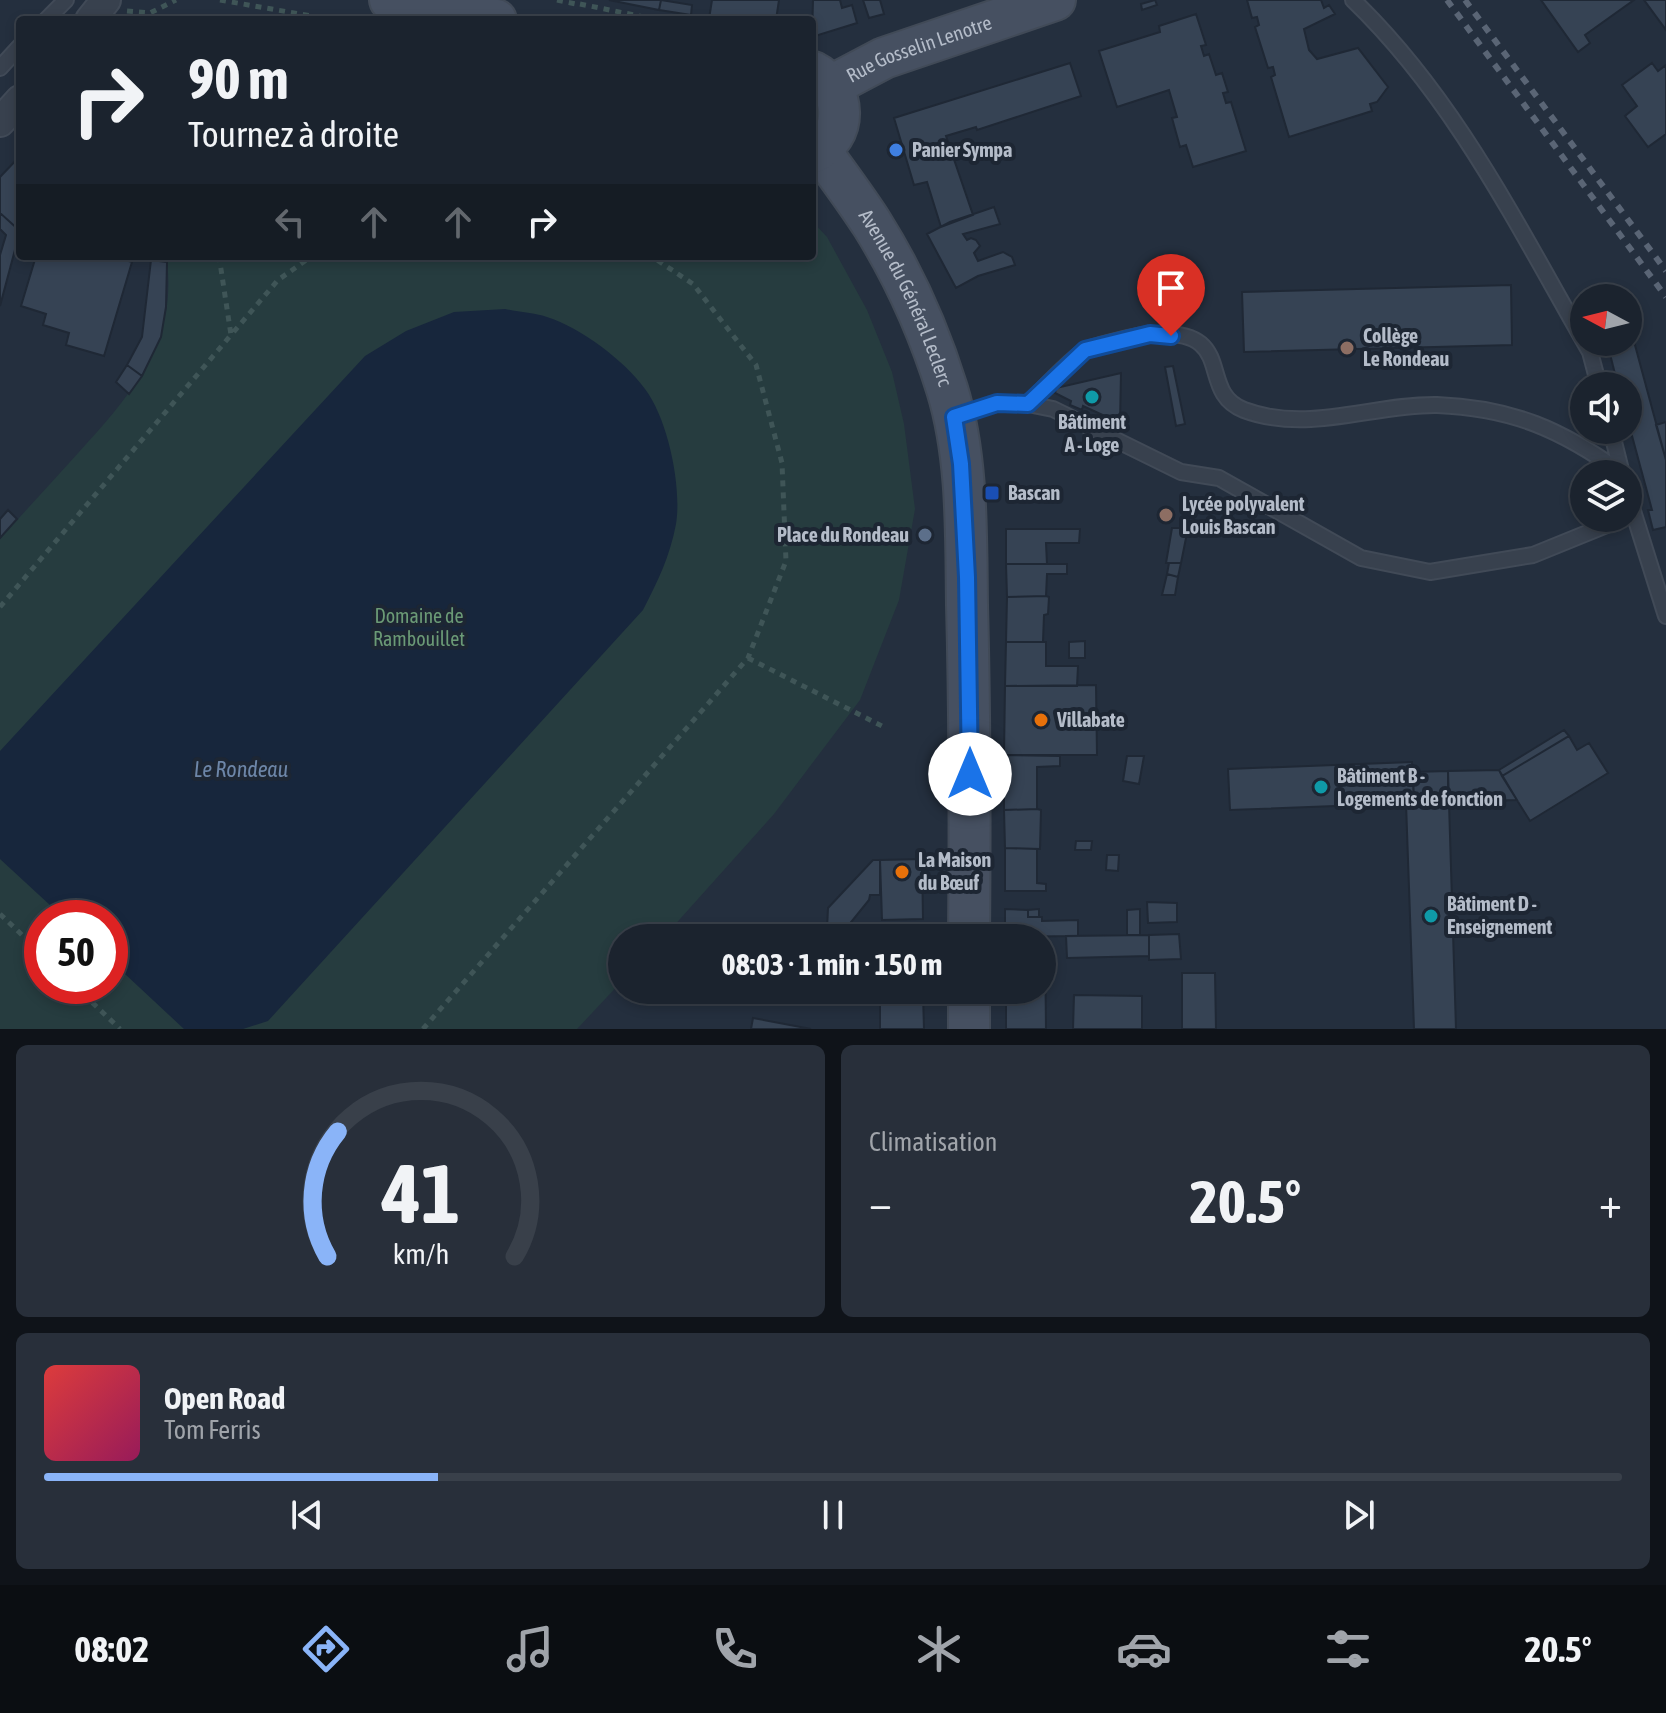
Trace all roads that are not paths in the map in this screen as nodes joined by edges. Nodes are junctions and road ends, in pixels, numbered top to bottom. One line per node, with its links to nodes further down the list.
1 (66, 0): 6 (lane)
2 (390, 0): 8 (main road)
3 (1055, 0): 11 (main road, Rue Gosselin Lenotre)
4 (1353, 0): 15 (lane)
5 (111, 3): 7 (street)
6 (50, 16)
7 (95, 16)
8 (475, 16)
9 (16, 50): 10 (lane)
10 (0, 68)
11 (822, 79): 14 (main road)
12 (16, 104): 13 (street)
13 (0, 122)
14 (816, 151): 17 (main road, Avenue du Général Leclerc)
15 (1595, 372)
16 (1028, 404): 17 (lane); 18 (lane); 19 (lane)
17 (954, 417): 22 (main road, Avenue du Général Leclerc)
18 (1603, 460)
19 (1589, 532)
20 (1634, 532): 21 (lane)
21 (1666, 616)
22 (969, 924)
23 (969, 1004): 24 (main road)
24 (969, 1029)

